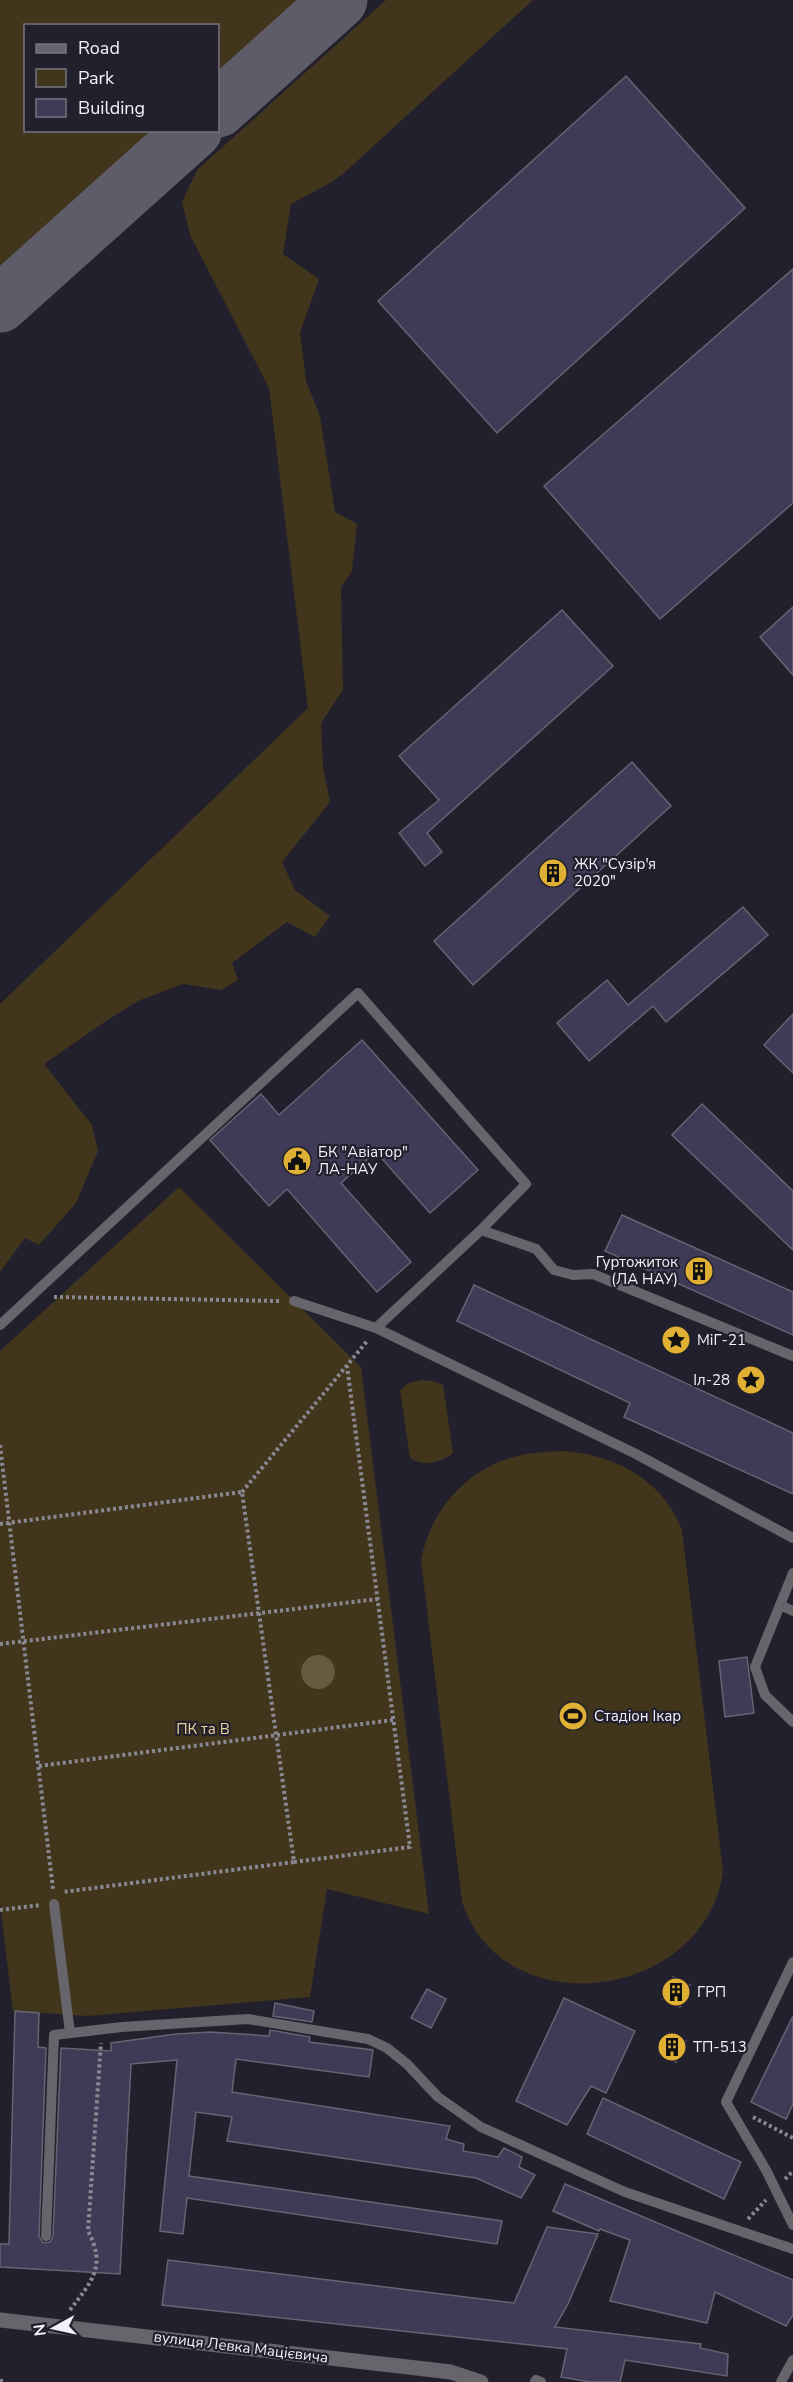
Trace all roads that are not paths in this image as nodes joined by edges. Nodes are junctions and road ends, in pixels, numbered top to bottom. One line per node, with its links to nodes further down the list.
1 (481, 1230): 3 (lane); 4 (lane); 5 (lane)
2 (294, 1301): 4 (lane)
3 (0, 1325)
4 (376, 1328): 6 (lane)
5 (793, 1356)
6 (793, 1538)
7 (793, 1573): 8 (lane)
8 (780, 1605): 9 (lane); 10 (lane)
9 (793, 1611)
10 (793, 1722)
11 (54, 1904): 13 (lane)
12 (793, 1962): 14 (lane)
13 (70, 2032): 15 (lane); 16 (lane)
14 (793, 2226)
15 (46, 2236)
16 (793, 2249)
17 (0, 2320): 19 (street, вулиця Левка Мацієвича)
18 (793, 2360): 22 (lane)
19 (481, 2382)
20 (535, 2382): 21 (lane)
21 (542, 2382)
22 (782, 2382)

